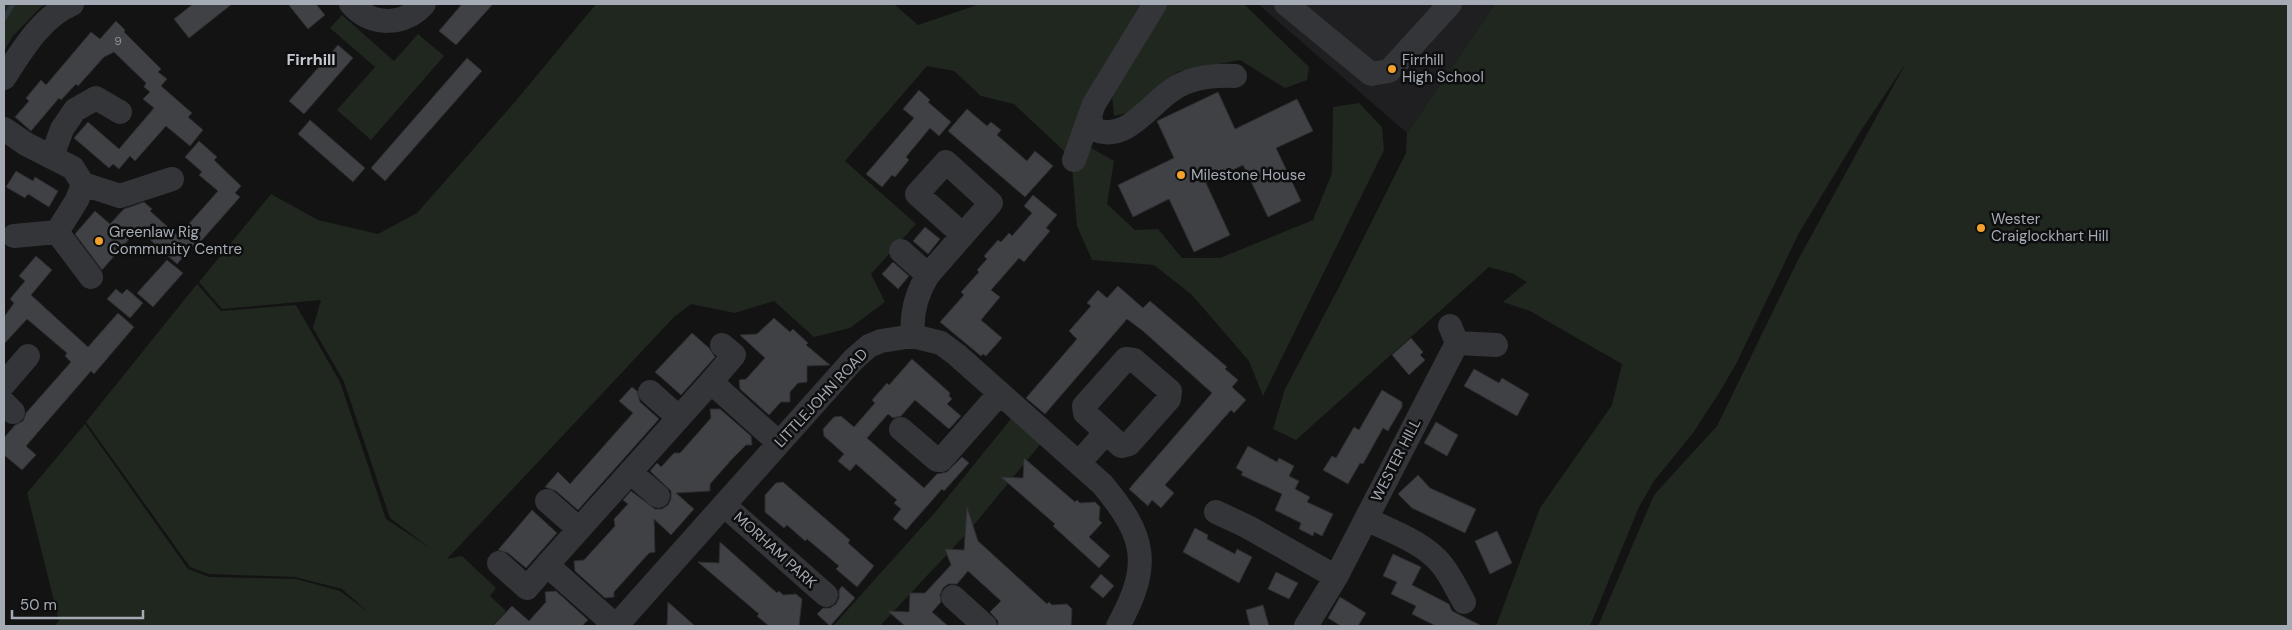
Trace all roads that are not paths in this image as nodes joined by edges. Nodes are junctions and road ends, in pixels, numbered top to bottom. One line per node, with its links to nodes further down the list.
1 (72, 4): 8 (street)
2 (351, 4): 3 (street)
3 (424, 4)
4 (1155, 4): 10 (street)
5 (1286, 4): 6 (street)
6 (1450, 4)
7 (1235, 76): 10 (street)
8 (4, 78)
9 (120, 112): 12 (street)
10 (1090, 119): 13 (street)
11 (4, 129): 12 (street)
12 (52, 156): 15 (street)
13 (1074, 160)
14 (172, 179): 15 (street)
15 (83, 184): 16 (street)
16 (57, 232): 18 (street); 21 (street)
17 (963, 235): 20 (street)
18 (14, 236)
19 (901, 251): 20 (street)
20 (928, 275): 22 (street)
21 (91, 277)
22 (913, 336): 29 (street, LITTLEJOHN ROAD); 33 (street, LITTLEJOHN ROAD)
23 (722, 345): 26 (street)
24 (1496, 345): 40 (street, WESTER HILL)
25 (28, 356): 27 (street)
26 (711, 382): 30 (street); 33 (street)
27 (4, 384)
28 (650, 392): 30 (street)
29 (1000, 393): 31 (street); 34 (street, LITTLEJOHN ROAD)
30 (679, 418): 35 (street)
31 (901, 429)
32 (1106, 432): 34 (street)
33 (779, 443): 38 (street, LITTLEJOHN ROAD)
34 (1079, 463): 50 (street, LITTLEJOHN ROAD)
35 (630, 472): 36 (street); 41 (street)
36 (658, 496)
37 (547, 501): 41 (street)
38 (724, 505): 45 (street, MORHAM PARK); 48 (street, LITTLEJOHN ROAD)
39 (1216, 512): 44 (street)
40 (1366, 519): 44 (street, WESTER HILL); 47 (street)
41 (579, 529): 43 (street)
42 (499, 563): 43 (street)
43 (547, 566): 48 (street)
44 (1336, 577): 51 (street, WESTER HILL)
45 (826, 595)
46 (953, 597): 49 (street)
47 (1464, 602)
48 (616, 626)
49 (985, 626)
50 (1118, 626)
51 (1306, 626)

